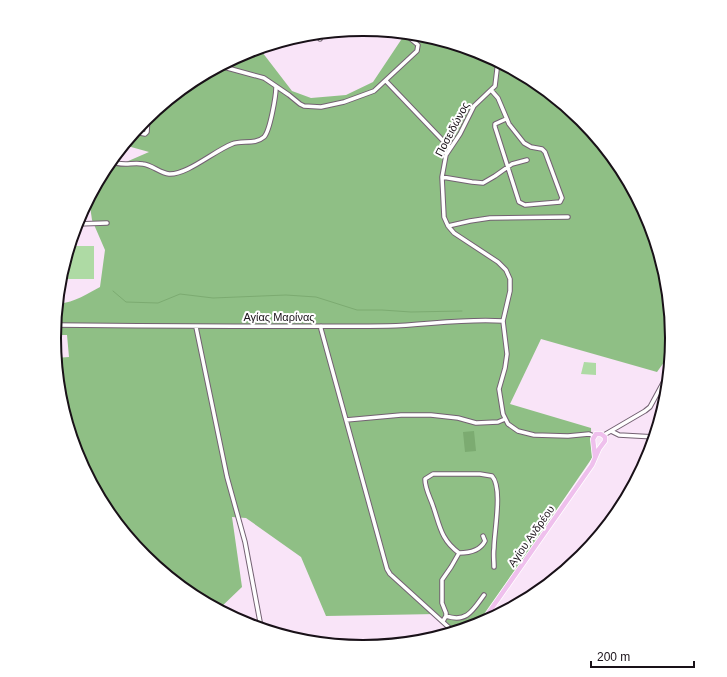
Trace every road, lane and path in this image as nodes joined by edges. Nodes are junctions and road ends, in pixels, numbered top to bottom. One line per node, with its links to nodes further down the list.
1 (413, 40): 4 (street)
2 (497, 67): 6 (street, Ποσειδώνος)
3 (228, 68): 5 (street)
4 (386, 81): 5 (street); 10 (street)
5 (276, 87): 12 (street)
6 (491, 90): 7 (street); 10 (street, Ποσειδώνος)
7 (506, 119): 13 (street); 13 (street)
8 (147, 128): 9 (street)
9 (142, 133)
10 (450, 148): 14 (street, Ποσειδώνος)
11 (527, 160): 13 (street)
12 (117, 164)
13 (508, 167): 14 (street)
14 (442, 177): 18 (street, Ποσειδώνος)
15 (568, 217): 18 (street)
16 (107, 223): 17 (street)
17 (84, 224)
18 (448, 226): 19 (street)
19 (503, 321): 22 (street, Αγίας Μαρίνας); 24 (street)
20 (62, 325): 21 (street, Αγίας Μαρίνας)
21 (196, 326): 22 (street, Αγίας Μαρίνας); 40 (street)
22 (321, 326): 25 (street)
23 (662, 384): 26 (street)
24 (505, 419): 25 (street); 28 (street)
25 (346, 420): 39 (street)
26 (611, 431): 27 (street); 29 (street)
27 (604, 435): 28 (main road); 31 (main road, Αγίου Ανδρέου)
28 (594, 436): 30 (main road)
29 (650, 437)
30 (594, 442): 31 (main road); 32 (main road)
31 (601, 445): 32 (main road, Αγίου Ανδρέου)
32 (595, 456): 37 (main road, Αγίου Ανδρέου)
33 (483, 536): 34 (street)
34 (459, 553): 35 (street); 38 (street)
35 (494, 567)
36 (484, 594): 38 (street)
37 (488, 614)
38 (446, 616): 39 (street)
39 (443, 621): 41 (street)
40 (260, 623)
41 (451, 628)

